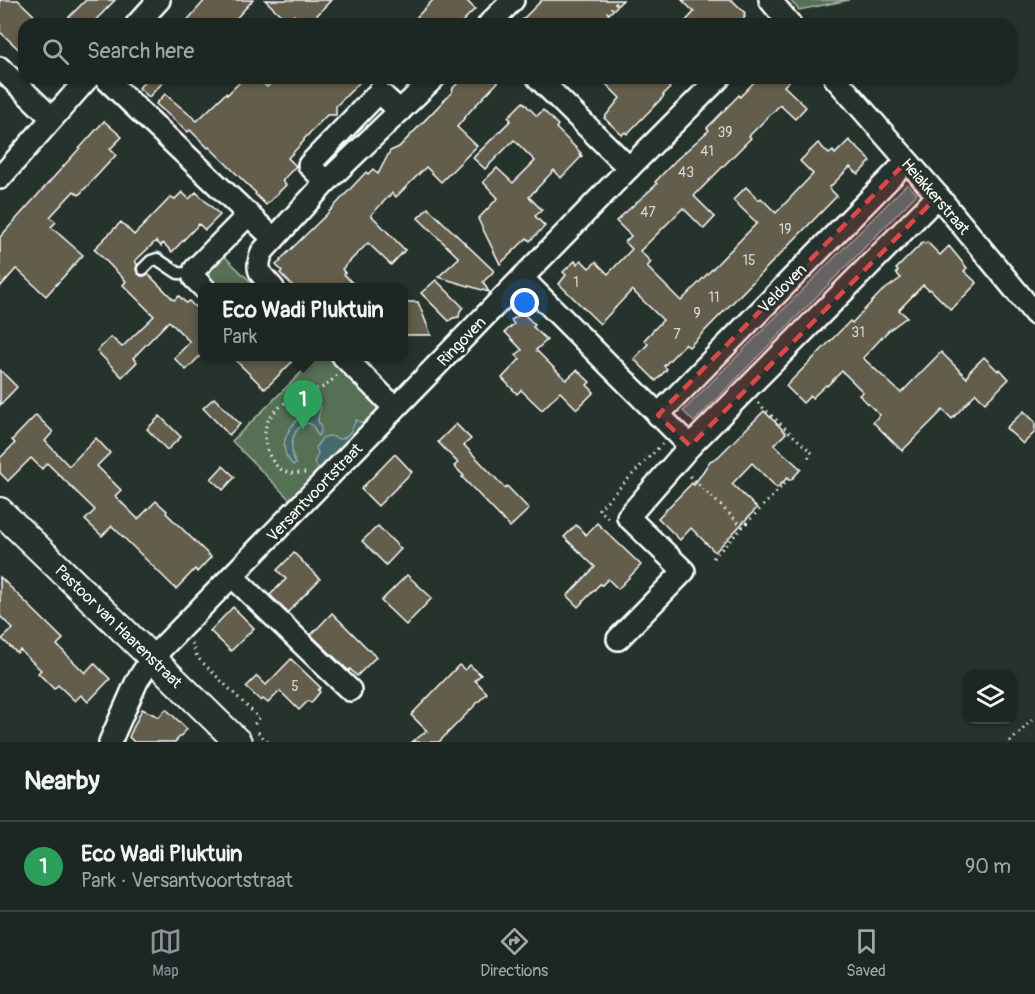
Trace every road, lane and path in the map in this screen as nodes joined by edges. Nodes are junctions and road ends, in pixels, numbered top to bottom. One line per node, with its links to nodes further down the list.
1 (159, 0): 5 (street)
2 (513, 0): 6 (street)
3 (619, 0): 4 (path)
4 (608, 13)
5 (142, 18)
6 (495, 18)
7 (0, 68): 14 (street)
8 (83, 84): 14 (street)
9 (111, 84): 19 (street)
10 (428, 84): 20 (street)
11 (544, 84): 16 (street)
12 (714, 84): 16 (street, Ringoven)
13 (840, 84): 15 (street, Heiakkerstraat)
14 (52, 118): 17 (street)
15 (906, 162): 18 (street, Heiakkerstraat); 30 (street, Veldoven)
16 (629, 168): 22 (street, Ringoven)
17 (0, 178)
18 (938, 196): 25 (street, Heiakkerstraat); 31 (street)
19 (249, 214): 20 (street); 23 (street)
20 (274, 239): 24 (street)
21 (143, 269): 23 (lane)
22 (522, 278): 29 (street, Ringoven); 30 (street)
23 (199, 281)
24 (268, 283)
25 (1035, 314)
26 (344, 361): 35 (path)
27 (347, 361): 29 (street)
28 (754, 400): 32 (path)
29 (395, 408): 35 (street, Versantvoortstraat)
30 (658, 415): 31 (street)
31 (690, 446): 41 (street)
32 (808, 458)
33 (685, 471): 37 (path)
34 (789, 479): 37 (path)
35 (322, 483): 39 (street, Versantvoortstraat)
36 (0, 511): 42 (street, Pastoor van Haarenstraat)
37 (743, 527): 38 (path)
38 (713, 558)
39 (232, 576): 40 (street, Versantvoortstraat); 43 (street)
40 (180, 629): 42 (street, Versantvoortstraat); 45 (path)
41 (618, 639)
42 (153, 658): 45 (street, Pastoor van Haarenstraat); 46 (street, Versantvoortstraat)
43 (350, 690)
44 (1035, 717): 47 (path)
45 (245, 734)
46 (110, 742)
47 (1010, 742)

